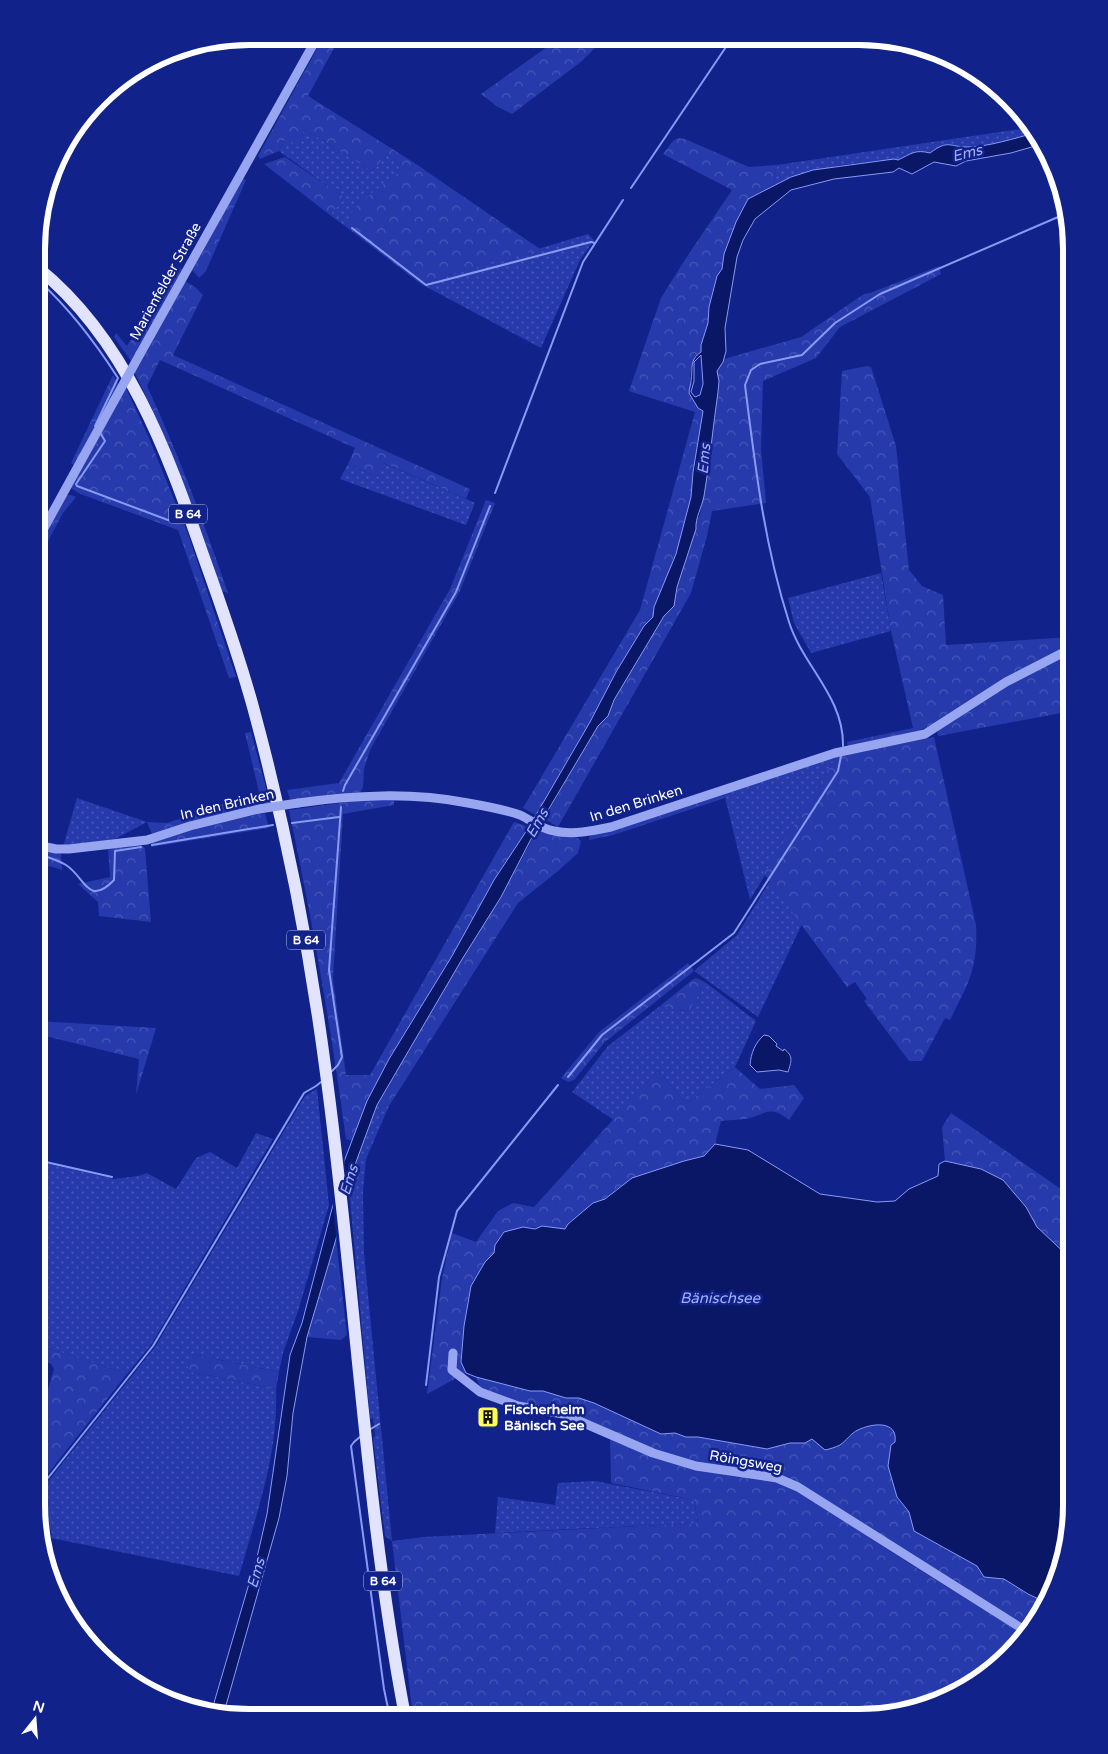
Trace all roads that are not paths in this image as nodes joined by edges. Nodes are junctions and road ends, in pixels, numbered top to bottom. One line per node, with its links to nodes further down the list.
1 (313, 45): 3 (street, Marienfelder Straße, bridge)
2 (45, 274): 8 (main road, B 64)
3 (45, 526)
4 (1063, 653): 5 (street, In den Brinken, bridge)
5 (45, 847)
6 (453, 1353): 7 (street, Röingsweg)
7 (1022, 1628)
8 (403, 1709)

